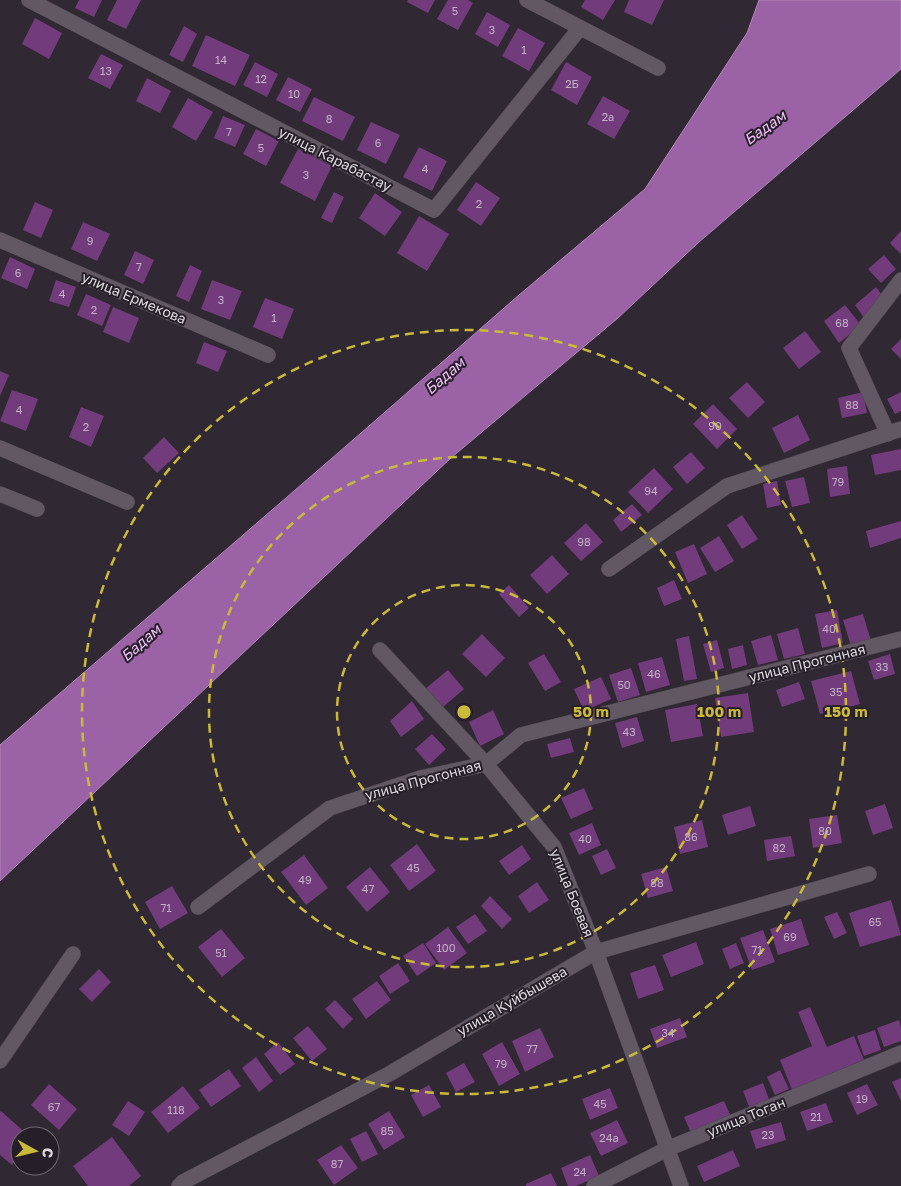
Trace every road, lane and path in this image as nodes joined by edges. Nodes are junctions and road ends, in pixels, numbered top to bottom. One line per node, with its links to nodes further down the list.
1 (29, 0): 3 (street, улица Карабастау)
2 (527, 0): 3 (street)
3 (580, 28): 4 (street)
4 (658, 68)
5 (0, 240): 7 (street, улица Ермекова)
6 (901, 280): 8 (street)
7 (268, 355)
8 (894, 432): 13 (street)
9 (0, 448): 11 (street)
10 (0, 494): 12 (street)
11 (127, 502)
12 (38, 509)
13 (609, 568)
14 (901, 639): 16 (street, улица Прогонная)
15 (380, 650): 16 (street, улица Боевая)
16 (486, 764): 18 (street, улица Прогонная); 19 (street, улица Боевая)
17 (869, 874): 19 (street, улица Куйбышева)
18 (198, 907)
19 (596, 952): 23 (street, улица Боевая); 24 (street, улица Куйбышева)
20 (73, 954): 22 (street)
21 (901, 1052): 23 (street, улица Тоган)
22 (0, 1062)
23 (667, 1149): 25 (street, улица Тоган); 26 (street, улица Боевая)
24 (179, 1186)
25 (594, 1186)
26 (681, 1186)

